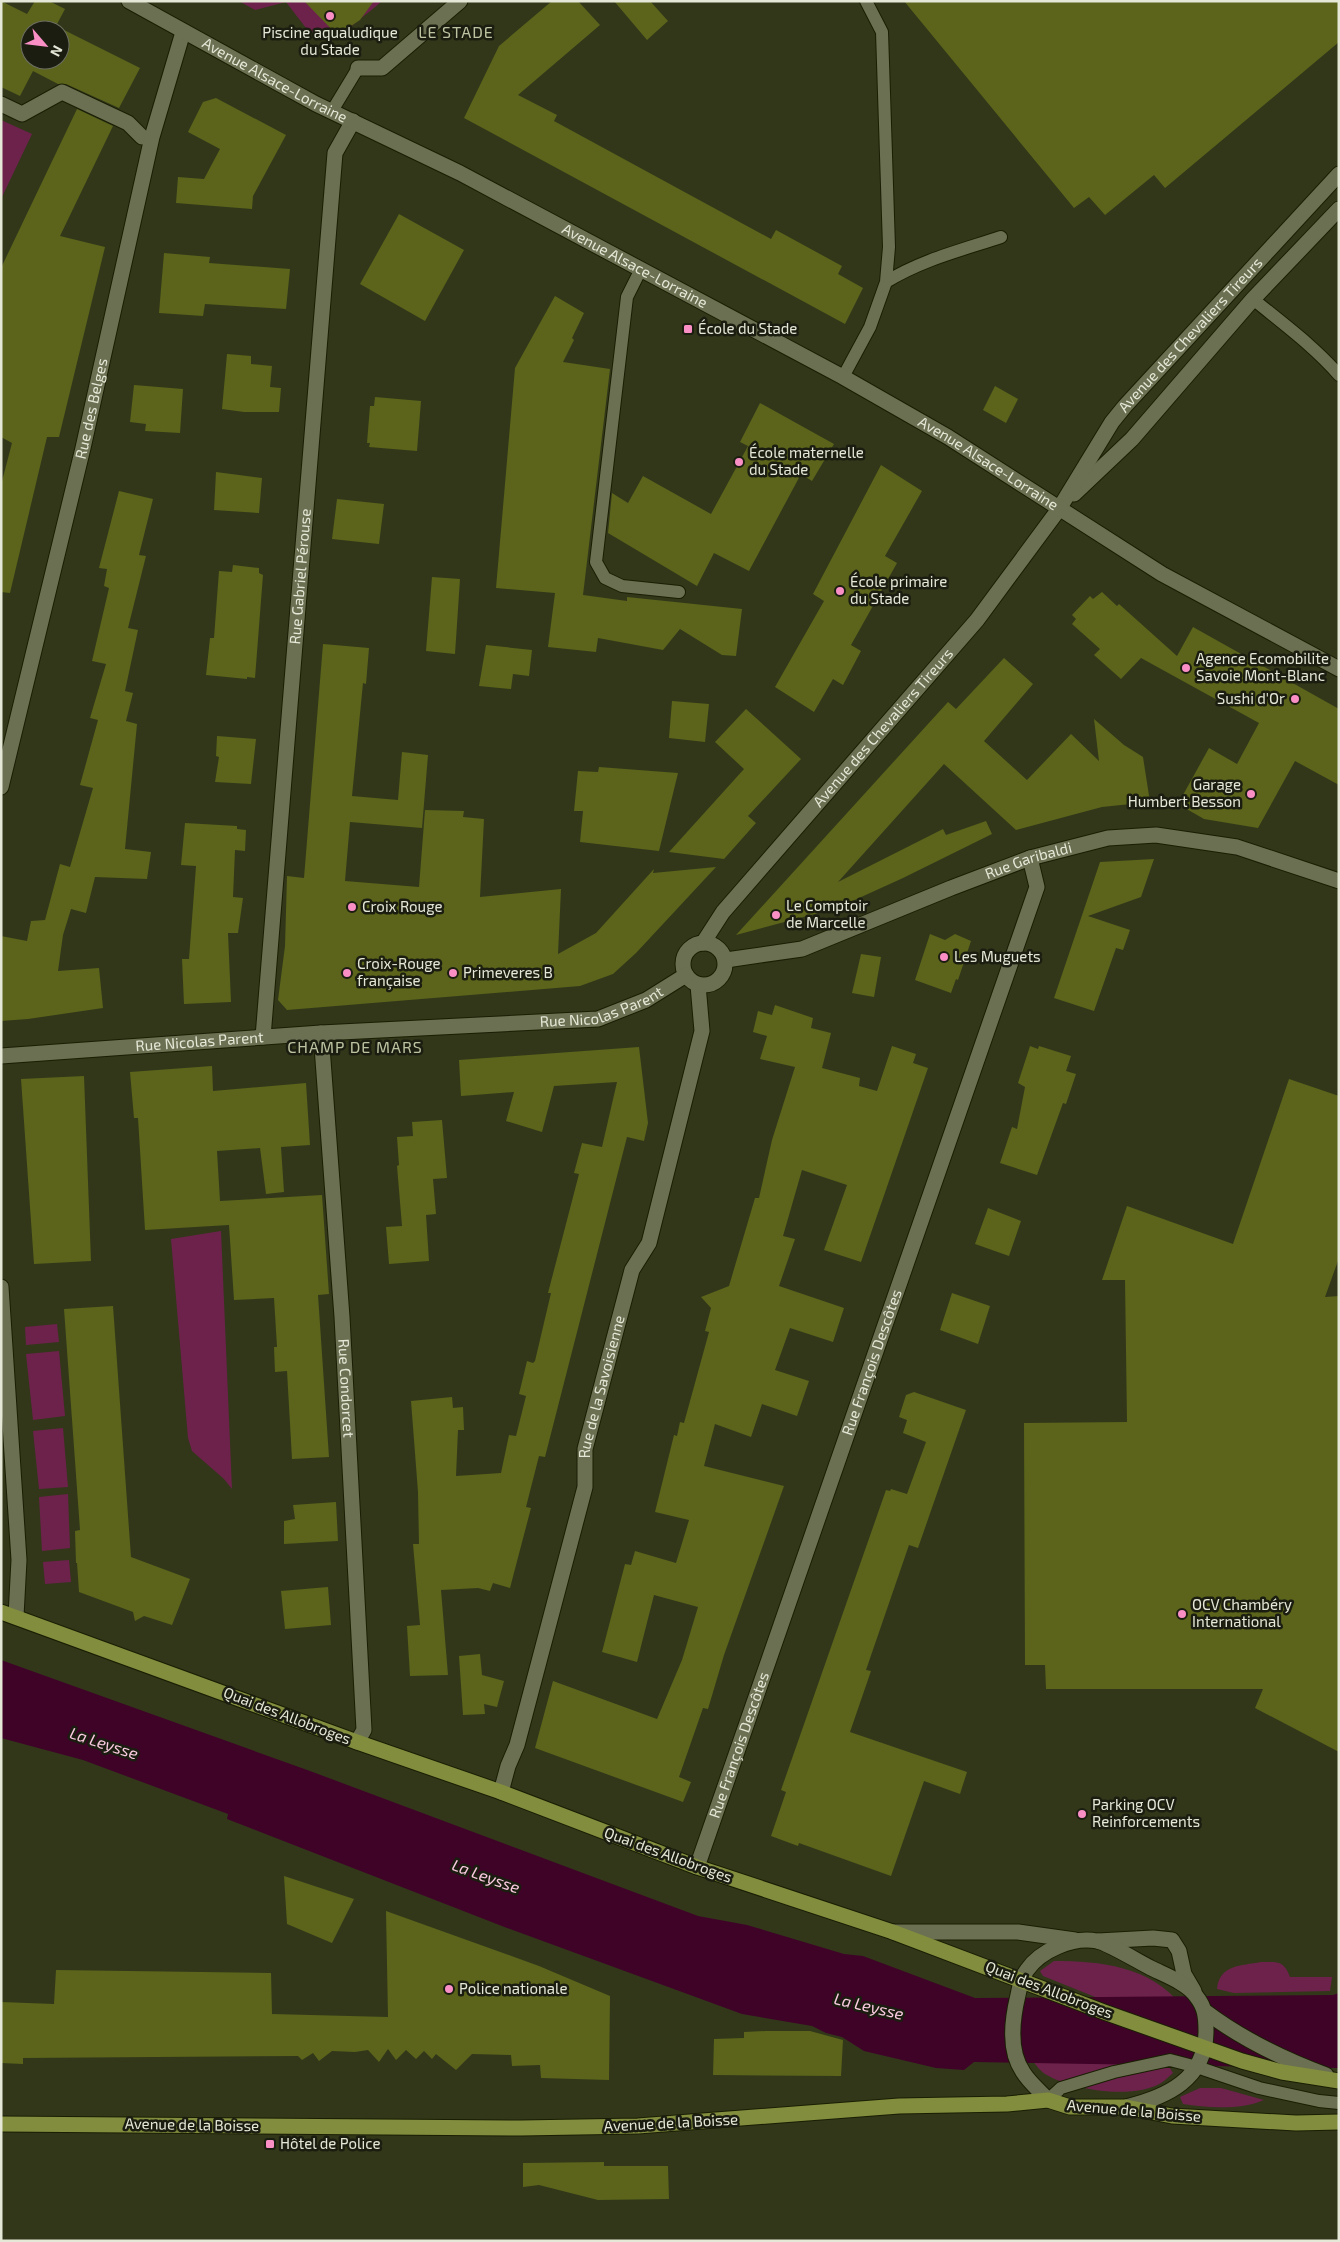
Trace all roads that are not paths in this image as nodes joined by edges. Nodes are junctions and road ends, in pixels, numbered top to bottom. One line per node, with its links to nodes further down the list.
1 (129, 1): 4 (street, Avenue Alsace-Lorraine)
2 (460, 1): 5 (street)
3 (866, 1): 14 (lane)
4 (183, 32): 7 (street, Avenue Alsace-Lorraine); 21 (street, Rue des Belges)
5 (358, 68): 7 (lane)
6 (1, 104): 9 (street)
7 (332, 111): 8 (street, Avenue Alsace-Lorraine)
8 (353, 121): 13 (street, Avenue Alsace-Lorraine); 29 (street, Rue Gabriel Pérouse)
9 (142, 137)
10 (1339, 174): 18 (street, Avenue des Chevaliers Tireurs)
11 (1339, 209): 15 (street, Avenue des Chevaliers Tireurs)
12 (1001, 237): 14 (lane)
13 (641, 269): 17 (street, Avenue Alsace-Lorraine); 19 (lane)
14 (886, 282): 17 (lane)
15 (1253, 299): 16 (lane); 18 (street, Avenue des Chevaliers Tireurs)
16 (1339, 375)
17 (843, 378): 18 (street, Avenue Alsace-Lorraine)
18 (1059, 509): 20 (street, Avenue Alsace-Lorraine); 24 (street, Avenue des Chevaliers Tireurs)
19 (679, 592)
20 (1339, 669)
21 (1, 787)
22 (1030, 858): 23 (street, Rue Garibaldi); 25 (street, Rue Garibaldi); 36 (street, Rue François Descôtes)
23 (1339, 880)
24 (703, 943): 25 (street); 26 (street)
25 (726, 960): 27 (street)
26 (686, 976): 27 (street); 28 (street, Rue Nicolas Parent)
27 (698, 985): 35 (street, Rue de la Savoisienne)
28 (321, 1032): 29 (street, Rue Nicolas Parent); 34 (street, Rue Condorcet)
29 (263, 1037): 30 (street, Rue Nicolas Parent)
30 (1, 1056)
31 (1, 1286): 33 (street)
32 (1, 1612): 33 (main road, Quai des Allobroges)
33 (16, 1616): 34 (main road, Quai des Allobroges)
34 (357, 1742): 35 (main road, Quai des Allobroges)
35 (501, 1792): 36 (main road, Quai des Allobroges)
36 (696, 1867): 37 (main road, Quai des Allobroges)
37 (893, 1932): 38 (street); 40 (main road, Quai des Allobroges)
38 (1079, 1941): 39 (street); 40 (street)
39 (1098, 1941): 41 (street); 41 (street)
40 (1022, 1979): 43 (main road, Quai des Allobroges); 46 (street)
41 (1196, 1994): 42 (street)
42 (1206, 2012): 43 (street); 45 (street)
43 (1206, 2047): 44 (street); 45 (main road, Quai des Allobroges)
44 (1197, 2067): 46 (lane); 47 (lane); 48 (street)
45 (1339, 2081)
46 (1048, 2100): 48 (main road, Avenue de la Boisse); 50 (main road, Avenue de la Boisse)
47 (1339, 2102)
48 (1126, 2107): 49 (main road, Avenue de la Boisse)
49 (1339, 2122)
50 (1, 2124)

